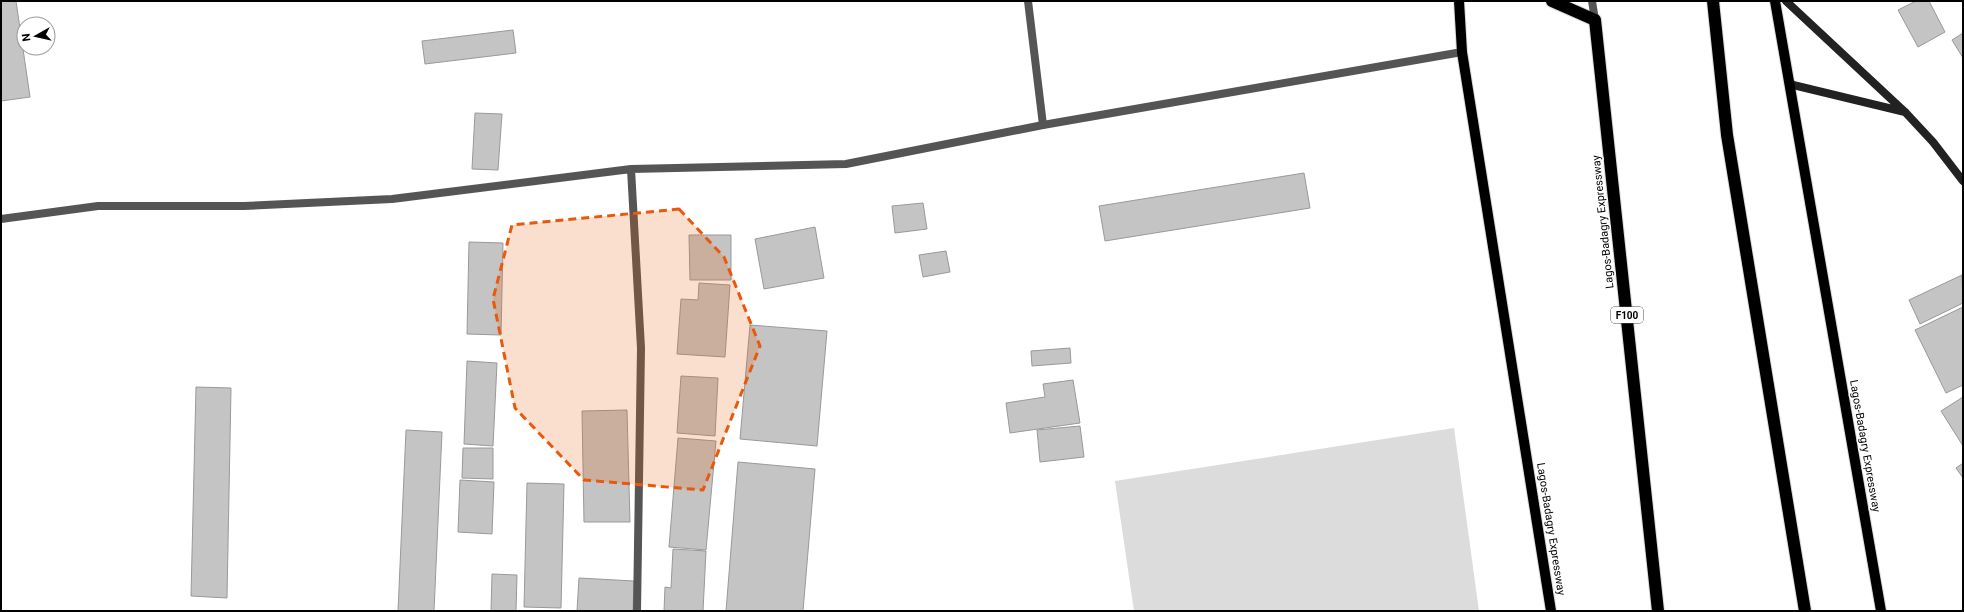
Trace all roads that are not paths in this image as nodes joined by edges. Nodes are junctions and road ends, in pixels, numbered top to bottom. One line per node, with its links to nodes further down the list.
1 (1028, 1): 14 (street)
2 (1459, 1): 11 (main road, Lagos-Badagry Expressway)
3 (1552, 1): 9 (highway)
4 (1592, 1): 9 (street)
5 (1710, 1): 10 (street)
6 (1713, 1): 10 (highway)
7 (1775, 1): 12 (main road, Lagos-Badagry Expressway)
8 (1786, 1): 13 (main road)
9 (1595, 20): 20 (highway, Lagos-Badagry Expressway / F100)
10 (1718, 38): 21 (highway)
11 (1462, 52): 14 (street); 19 (main road, Lagos-Badagry Expressway)
12 (1789, 84): 13 (main road); 22 (main road, Lagos-Badagry Expressway)
13 (1906, 113): 16 (main road)
14 (1043, 125): 15 (street)
15 (631, 169): 17 (street); 18 (street)
16 (1963, 181)
17 (1, 218)
18 (637, 611)
19 (1551, 611)
20 (1658, 611)
21 (1805, 611)
22 (1881, 611)

